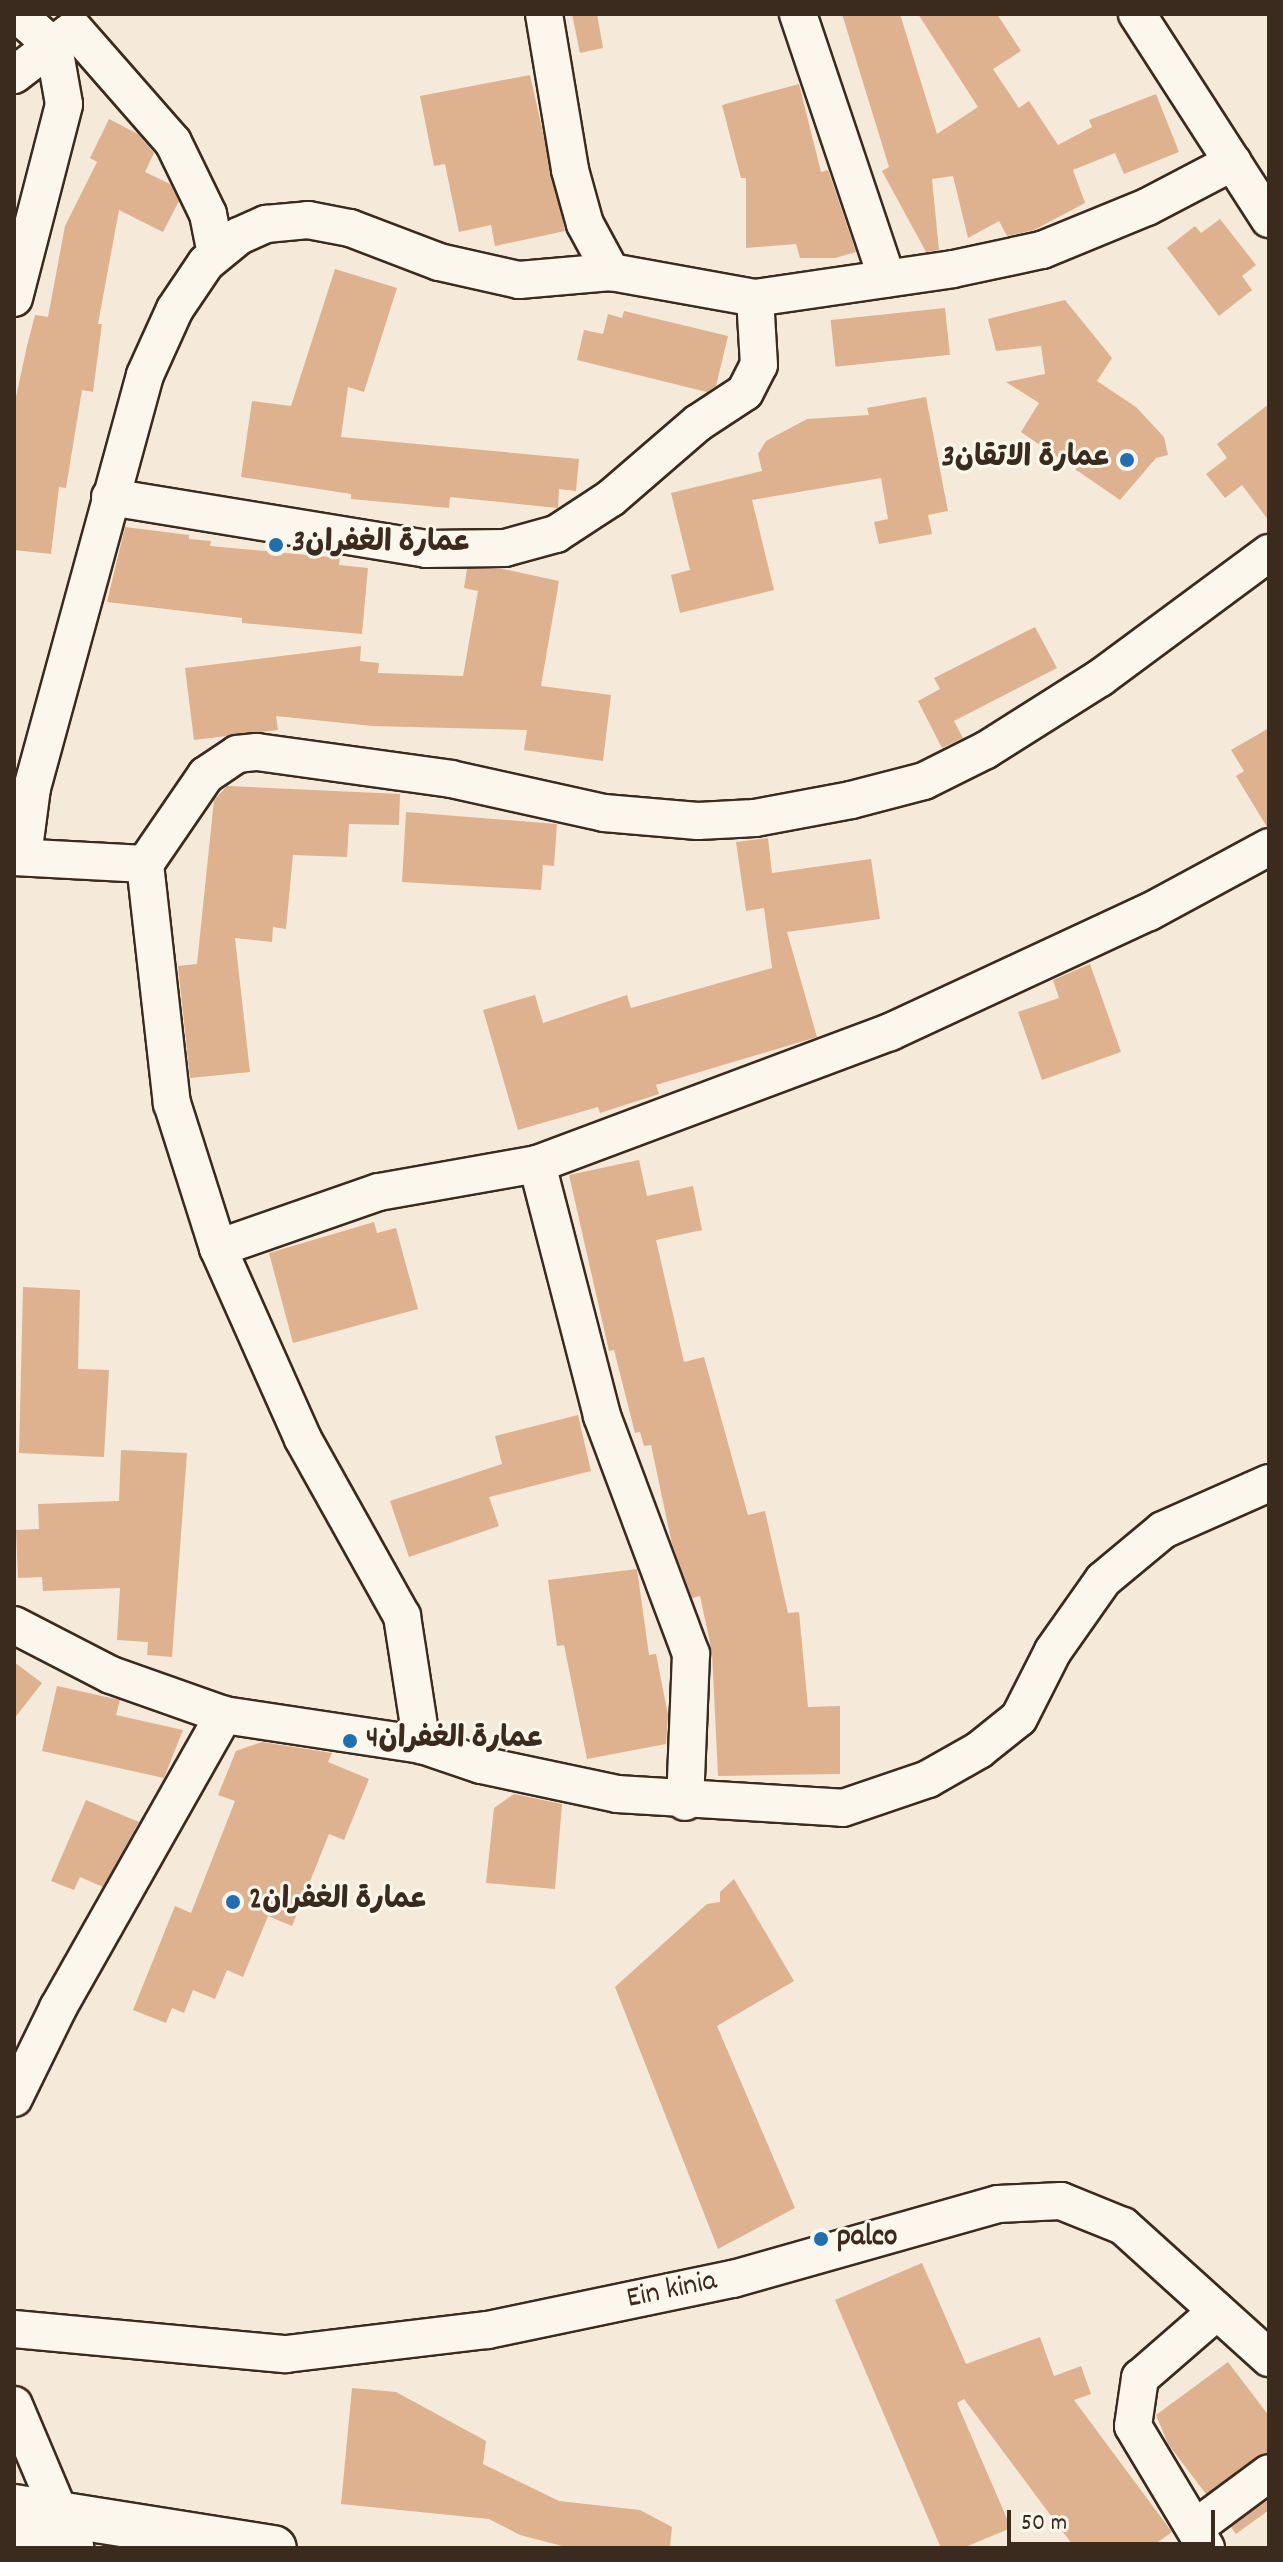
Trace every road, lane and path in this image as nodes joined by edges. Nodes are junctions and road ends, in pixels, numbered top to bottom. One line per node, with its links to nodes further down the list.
1 (17, 14): 5 (street)
2 (544, 14): 10 (street)
3 (798, 14): 11 (street)
4 (1137, 14): 7 (street)
5 (73, 30): 6 (street); 9 (street); 12 (street)
6 (14, 75)
7 (1233, 162): 8 (street); 11 (street)
8 (1269, 219)
9 (216, 254): 10 (street); 14 (street)
10 (611, 272): 13 (street)
11 (887, 278): 13 (street)
12 (14, 298)
13 (755, 298): 14 (street)
14 (110, 497): 17 (street)
15 (1269, 553): 18 (street)
16 (1269, 847): 19 (street)
17 (18, 857): 18 (street)
18 (145, 864): 20 (street)
19 (537, 1164): 20 (street); 25 (street)
20 (218, 1248): 24 (street)
21 (1269, 1483): 25 (street)
22 (14, 1625): 23 (street)
23 (224, 1715): 24 (street); 26 (street)
24 (422, 1745): 25 (street)
25 (685, 1802)
26 (14, 2098)
27 (1217, 2311): 28 (street, Ein kinia); 29 (street, Ein kinia); 34 (street)
28 (14, 2329)
29 (1269, 2358)
30 (14, 2405): 33 (street)
31 (1269, 2473): 34 (street)
32 (14, 2507): 33 (main road)
33 (66, 2531): 35 (main road); 36 (main road)
34 (1200, 2538)
35 (14, 2540)
36 (274, 2548)

